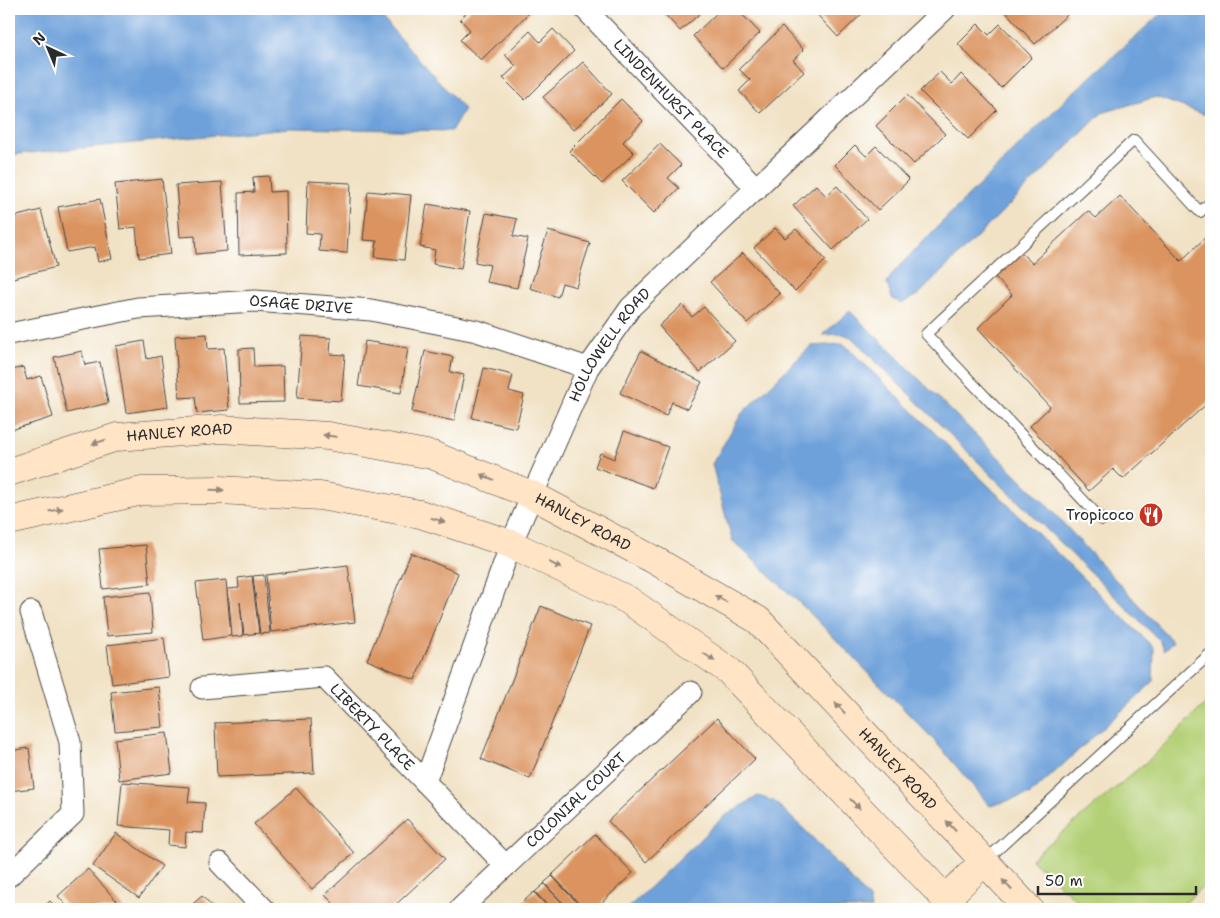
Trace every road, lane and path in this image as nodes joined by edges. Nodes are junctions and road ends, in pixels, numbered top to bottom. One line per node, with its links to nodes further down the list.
1 (585, 9): 3 (street, LINDENHURST PLACE)
2 (944, 9): 3 (street, HOLLOWELL ROAD)
3 (757, 188): 6 (street, HOLLOWELL ROAD)
4 (1211, 202): 9 (lane)
5 (9, 334): 6 (street, OSAGE DRIVE)
6 (588, 368): 8 (street, HOLLOWELL ROAD)
7 (9, 472): 8 (main road, HANLEY ROAD, one-way to 7)
8 (532, 495): 11 (street, HOLLOWELL ROAD); 17 (main road, HANLEY ROAD, one-way to 8)
9 (1102, 520)
10 (9, 521): 11 (main road, one-way to 11)
11 (511, 544): 16 (street, HOLLOWELL ROAD); 21 (main road, one-way to 21)
12 (31, 612): 20 (street)
13 (1211, 653): 17 (lane)
14 (202, 688): 16 (street, LIBERTY PLACE)
15 (691, 692): 19 (street, COLONIAL COURT)
16 (426, 782): 19 (street, LIBERTY PLACE)
17 (984, 862): 21 (main road); 24 (main road, HANLEY ROAD, one-way to 17)
18 (220, 863): 22 (street)
19 (506, 866): 23 (street, COLONIAL COURT)
20 (9, 876)
21 (950, 904)
22 (264, 909)
23 (460, 909)
24 (1029, 909)

